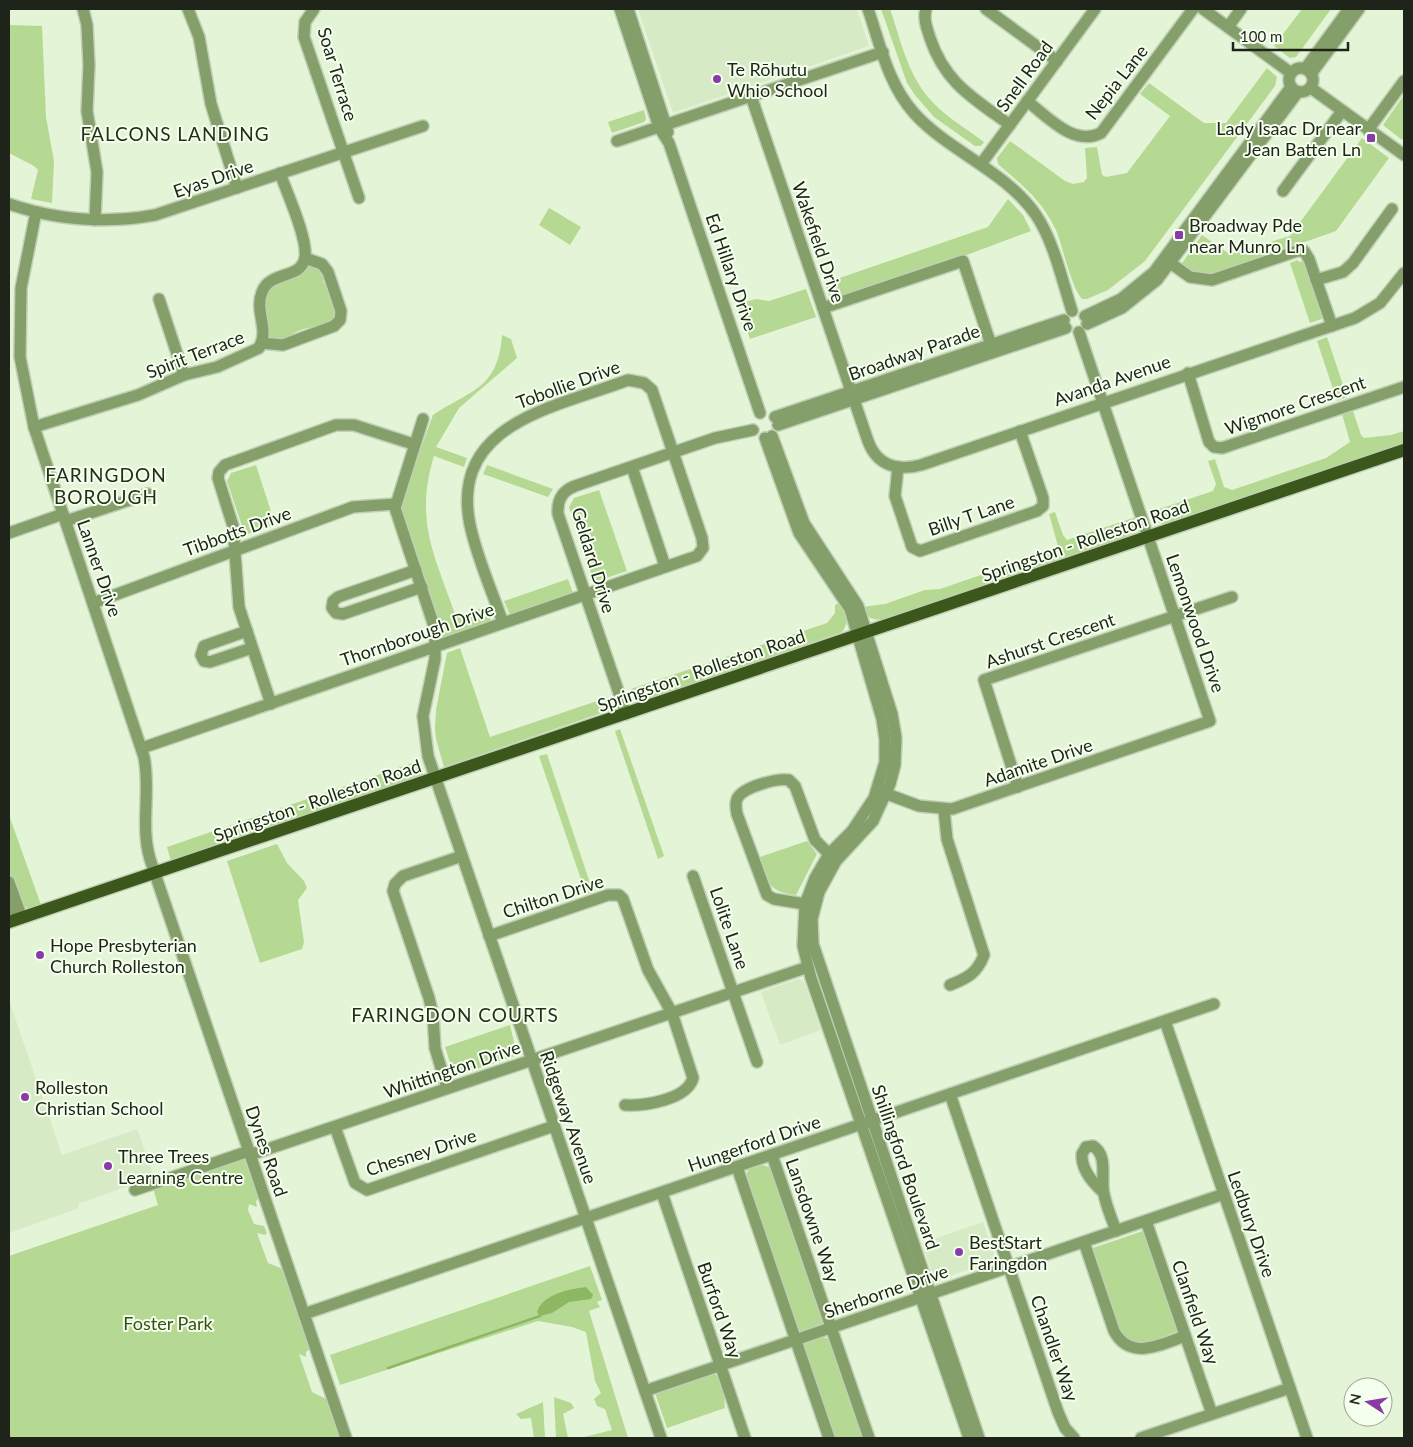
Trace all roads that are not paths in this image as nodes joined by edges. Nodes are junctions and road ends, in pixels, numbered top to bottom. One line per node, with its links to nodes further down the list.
1 (83, 9): 41 (street)
2 (188, 9): 35 (street)
3 (314, 9): 31 (street, Soar Terrace)
4 (620, 9): 28 (street, Ed Hillary Drive)
5 (628, 9): 28 (street, Ed Hillary Drive)
6 (868, 9): 16 (street)
7 (925, 9): 26 (street)
8 (986, 9): 17 (street)
9 (1095, 9): 17 (street, Snell Road)
10 (1193, 9): 24 (street, Nepia Lane)
11 (1203, 9): 15 (street)
12 (1241, 9): 15 (street)
13 (1349, 9): 18 (street)
14 (1359, 9): 18 (street)
15 (1228, 26): 19 (street)
16 (883, 52): 23 (street); 33 (street)
17 (1057, 61): 24 (street, Snell Road)
18 (1308, 71): 19 (street); 21 (street)
19 (1291, 73): 22 (street)
20 (1404, 81): 29 (street)
21 (1311, 88): 22 (street); 25 (street)
22 (1294, 90): 43 (street)
23 (751, 96): 28 (street); 47 (street, Wakefield Drive)
24 (1027, 102): 26 (street, Snell Road)
25 (1342, 111): 29 (street); 36 (street)
26 (1010, 125): 33 (street, Snell Road)
27 (422, 126): 31 (street, Eyas Drive)
28 (663, 126): 30 (street); 59 (street, Ed Hillary Drive)
29 (1368, 130): 32 (street)
30 (617, 142)
31 (343, 152): 34 (street, Eyas Drive); 37 (street, Soar Terrace)
32 (1404, 156)
33 (981, 164): 48 (street)
34 (280, 173): 35 (street, Eyas Drive); 42 (street)
35 (237, 188): 41 (street, Eyas Drive)
36 (1283, 191)
37 (359, 198)
38 (9, 204): 40 (street, Eyas Drive)
39 (1392, 209): 45 (street)
40 (36, 212): 41 (street, Eyas Drive); 53 (street, Lanner Drive)
41 (95, 220)
42 (305, 258): 51 (street, Spirit Terrace); 51 (street)
43 (1168, 262): 45 (street); 49 (street)
44 (1404, 273): 50 (street, Avanda Avenue)
45 (1316, 280): 50 (street)
46 (158, 299): 55 (street)
47 (823, 308): 52 (street); 57 (street, Wakefield Drive)
48 (1067, 319): 49 (street); 49 (street); 52 (street, Broadway Parade)
49 (1084, 324): 58 (street, Lemonwood Drive)
50 (1332, 326): 54 (street, Avanda Avenue)
51 (262, 344): 55 (street, Spirit Terrace)
52 (992, 348): 57 (street, Broadway Parade)
53 (14, 357): 61 (street, Lanner Drive)
54 (1188, 373): 56 (street, Wigmore Crescent); 58 (street, Avanda Avenue)
55 (184, 375): 61 (street, Spirit Terrace)
56 (1404, 387)
57 (853, 396): 62 (street, Broadway Parade); 69 (street)
58 (1103, 403): 64 (street, Avanda Avenue); 74 (street, Lemonwood Drive)
59 (760, 413): 62 (street); 63 (street)
60 (423, 419): 65 (street)
61 (34, 427): 72 (street, Lanner Drive)
62 (773, 429): 63 (street); 88 (street)
63 (753, 430): 67 (street, Geldard Drive)
64 (1020, 430): 69 (street, Avanda Avenue); 69 (street, Billy T Lane)
65 (414, 444): 71 (street); 75 (street)
66 (1404, 450): 74 (main road, Springston - Rolleston Road)
67 (673, 452): 68 (street, Geldard Drive); 76 (street, Tobollie Drive); 86 (street, Tobollie Drive)
68 (632, 466): 77 (street); 81 (street, Geldard Drive)
69 (898, 467)
70 (148, 494): 72 (street)
71 (395, 504): 75 (street, Tibbotts Drive); 78 (street, Ridgeway Avenue)
72 (65, 518): 73 (street); 83 (street, Lanner Drive)
73 (9, 532)
74 (1149, 537): 85 (street, Lemonwood Drive); 88 (main road, Springston - Rolleston Road)
75 (235, 550): 83 (street, Tibbotts Drive); 87 (street)
76 (702, 552): 77 (street, Thornborough Drive)
77 (665, 566): 81 (street, Thornborough Drive)
78 (416, 570): 79 (street); 80 (street, Ridgeway Avenue)
79 (366, 587): 84 (street); 84 (street)
80 (422, 587): 84 (street); 89 (street, Ridgeway Avenue)
81 (586, 594): 86 (street, Thornborough Drive); 92 (street, Geldard Drive)
82 (1232, 597): 85 (street)
83 (93, 603): 94 (street, Lanner Drive)
84 (372, 604)
85 (1175, 615): 93 (street, Lemonwood Drive); 96 (street, Ashurst Crescent)
86 (503, 623): 89 (street, Thornborough Drive)
87 (247, 631): 90 (street); 90 (street)
88 (862, 634): 92 (main road, Springston - Rolleston Road); 97 (street, Shillingford Boulevard)
89 (436, 646): 91 (street, Thornborough Drive); 95 (street, Ridgeway Avenue)
90 (252, 648): 91 (street)
91 (271, 704): 94 (street, Thornborough Drive)
92 (626, 714): 95 (main road, Springston - Rolleston Road)
93 (1210, 721): 96 (street, Adamite Drive)
94 (142, 748): 101 (street, Lanner Drive)
95 (436, 778): 100 (street, Ridgeway Avenue); 101 (main road, Springston - Rolleston Road)
96 (1018, 787): 98 (street, Adamite Drive)
97 (882, 792): 98 (street, Adamite Drive); 99 (street, Shillingford Boulevard); 116 (street, Shillingford Boulevard)
98 (944, 810): 109 (street)
99 (829, 854): 105 (street, Shillingford Boulevard); 105 (street)
100 (462, 856): 107 (street, Ridgeway Avenue); 117 (street)
101 (155, 874): 106 (main road, Springston - Rolleston Road); 123 (street, Dynes Road)
102 (693, 876): 110 (street, Lolite Lane)
103 (9, 882): 106 (street)
104 (9, 904): 106 (street)
105 (805, 904): 108 (street, Shillingford Boulevard)
106 (15, 920)
107 (489, 936): 112 (street, Chilton Drive); 114 (street, Ridgeway Avenue)
108 (808, 967): 110 (street, Whittington Drive); 116 (street, Shillingford Boulevard)
109 (950, 985)
110 (734, 992): 112 (street, Whittington Drive); 115 (street, Lolite Lane)
111 (1214, 1004): 113 (street, Hungerford Drive)
112 (672, 1013): 114 (street, Whittington Drive); 119 (street)
113 (1165, 1021): 118 (street, Hungerford Drive); 129 (street, Ledbury Drive)
114 (532, 1060): 117 (street, Whittington Drive); 121 (street, Ridgeway Avenue)
115 (757, 1062)
116 (852, 1079): 120 (street, Shillingford Boulevard)
117 (447, 1088): 122 (street, Whittington Drive)
118 (950, 1094): 120 (street, Hungerford Drive); 134 (street, Chandler Way)
119 (624, 1105)
120 (867, 1123): 124 (street, Hungerford Drive); 135 (street, Shillingford Boulevard)
121 (554, 1126): 122 (street, Chesney Drive); 130 (street, Ridgeway Avenue)
122 (335, 1127): 123 (street, Whittington Drive)
123 (250, 1153): 126 (street, Whittington Drive); 136 (street, Dynes Road)
124 (772, 1155): 125 (street, Hungerford Drive); 137 (street, Lansdowne Way)
125 (737, 1167): 128 (street, Hungerford Drive); 139 (street)
126 (135, 1190)
127 (1103, 1192): 132 (street)
128 (662, 1193): 130 (street, Hungerford Drive); 140 (street, Burford Way)
129 (1224, 1194): 131 (street, Sherborne Drive); 141 (street, Ledbury Drive)
130 (586, 1219): 136 (street, Hungerford Drive); 142 (street, Ridgeway Avenue)
131 (1146, 1221): 132 (street, Sherborne Drive); 138 (street, Clanfield Way)
132 (1116, 1231): 133 (street, Sherborne Drive)
133 (1084, 1242): 134 (street, Sherborne Drive); 138 (street)
134 (1009, 1267): 135 (street, Sherborne Drive); 151 (street, Chandler Way)
135 (926, 1296): 137 (street, Sherborne Drive); 149 (street, Shillingford Boulevard); 150 (street, Shillingford Boulevard)
136 (304, 1314): 144 (street, Dynes Road)
137 (831, 1328): 139 (street, Sherborne Drive); 148 (street, Lansdowne Way)
138 (1185, 1336): 143 (street, Clanfield Way)
139 (796, 1341): 140 (street, Sherborne Drive); 147 (street)
140 (721, 1366): 142 (street, Sherborne Drive); 146 (street, Burford Way)
141 (1290, 1388): 143 (street); 153 (street, Ledbury Drive)
142 (645, 1391): 145 (street, Ridgeway Avenue)
143 (1212, 1414): 152 (street)
144 (346, 1438)
145 (661, 1438)
146 (746, 1438)
147 (829, 1438)
148 (869, 1438)
149 (969, 1438)
150 (979, 1438)
151 (1074, 1438)
152 (1141, 1438)
153 (1307, 1438)

